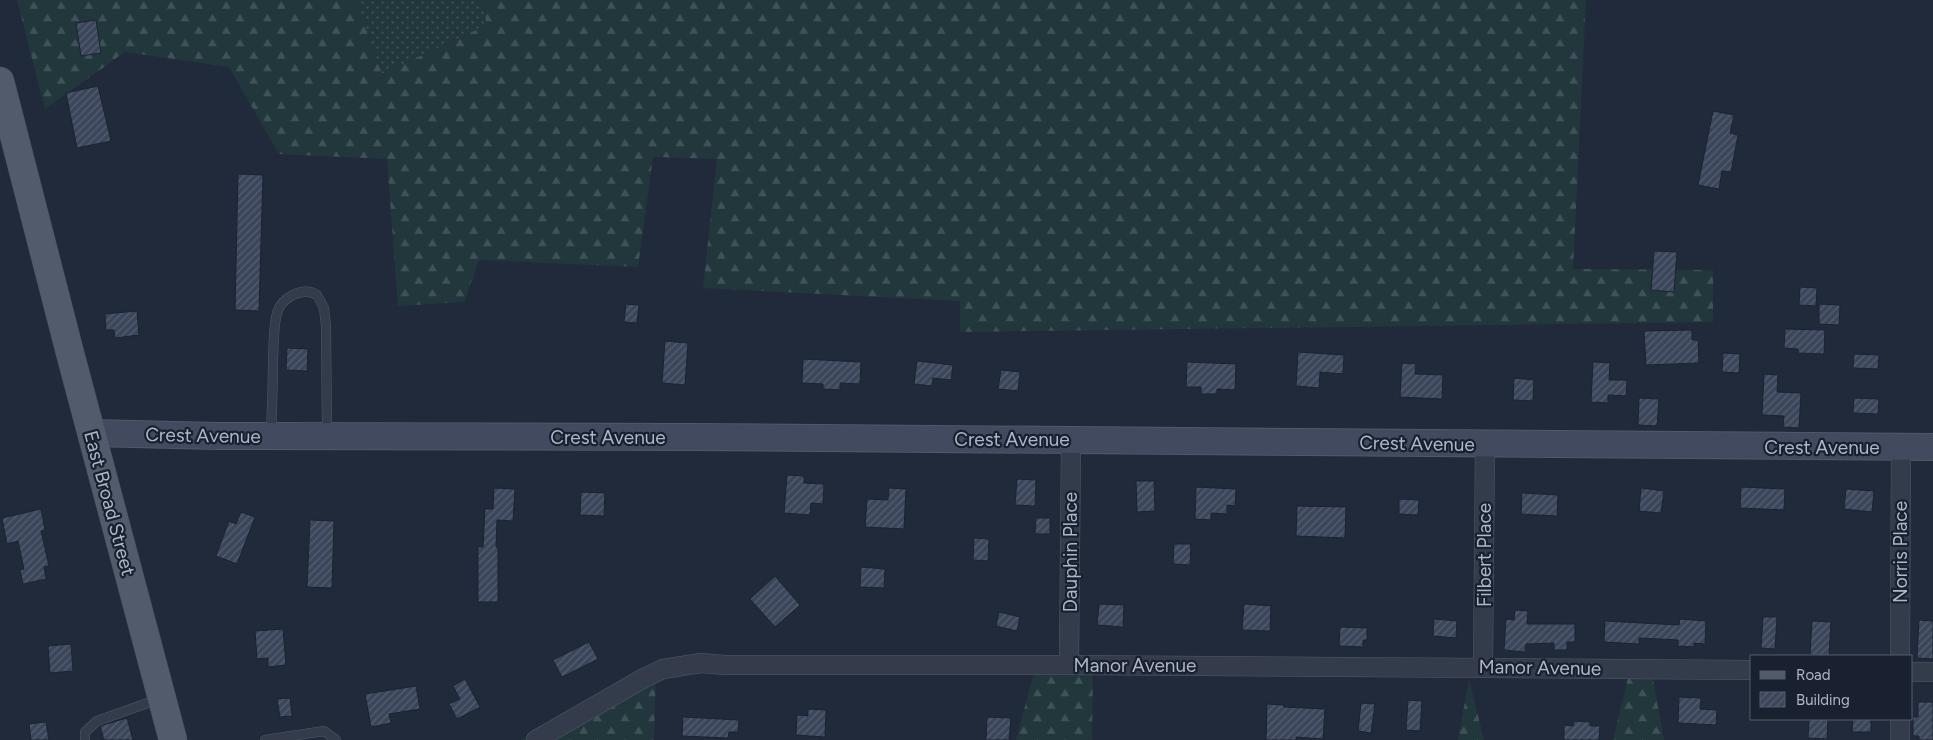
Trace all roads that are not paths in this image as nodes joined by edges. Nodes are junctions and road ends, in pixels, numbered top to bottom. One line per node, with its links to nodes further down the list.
1 (0, 81): 2 (main road, East Broad Street)
2 (92, 433): 3 (street, Crest Avenue); 15 (main road, East Broad Street)
3 (271, 436): 4 (street, Crest Avenue); 4 (lane)
4 (328, 436): 5 (street, Crest Avenue)
5 (1071, 440): 6 (street, Crest Avenue); 10 (street, Dauphin Place)
6 (1485, 444): 7 (street, Crest Avenue); 11 (street, Filbert Place)
7 (1901, 447): 8 (street, Crest Avenue); 9 (street, Norris Place)
8 (1933, 448)
9 (1900, 655)
10 (1069, 665): 11 (street, Manor Avenue); 21 (street, Manor Avenue)
11 (1483, 667): 12 (street, Manor Avenue)
12 (1750, 670)
13 (1913, 672): 14 (street)
14 (1933, 672)
15 (162, 698): 17 (lane); 18 (main road, East Broad Street)
16 (1900, 720): 22 (street)
17 (85, 740)
18 (173, 740)
19 (265, 740): 20 (lane)
20 (336, 740)
21 (536, 740)
22 (1900, 740)

